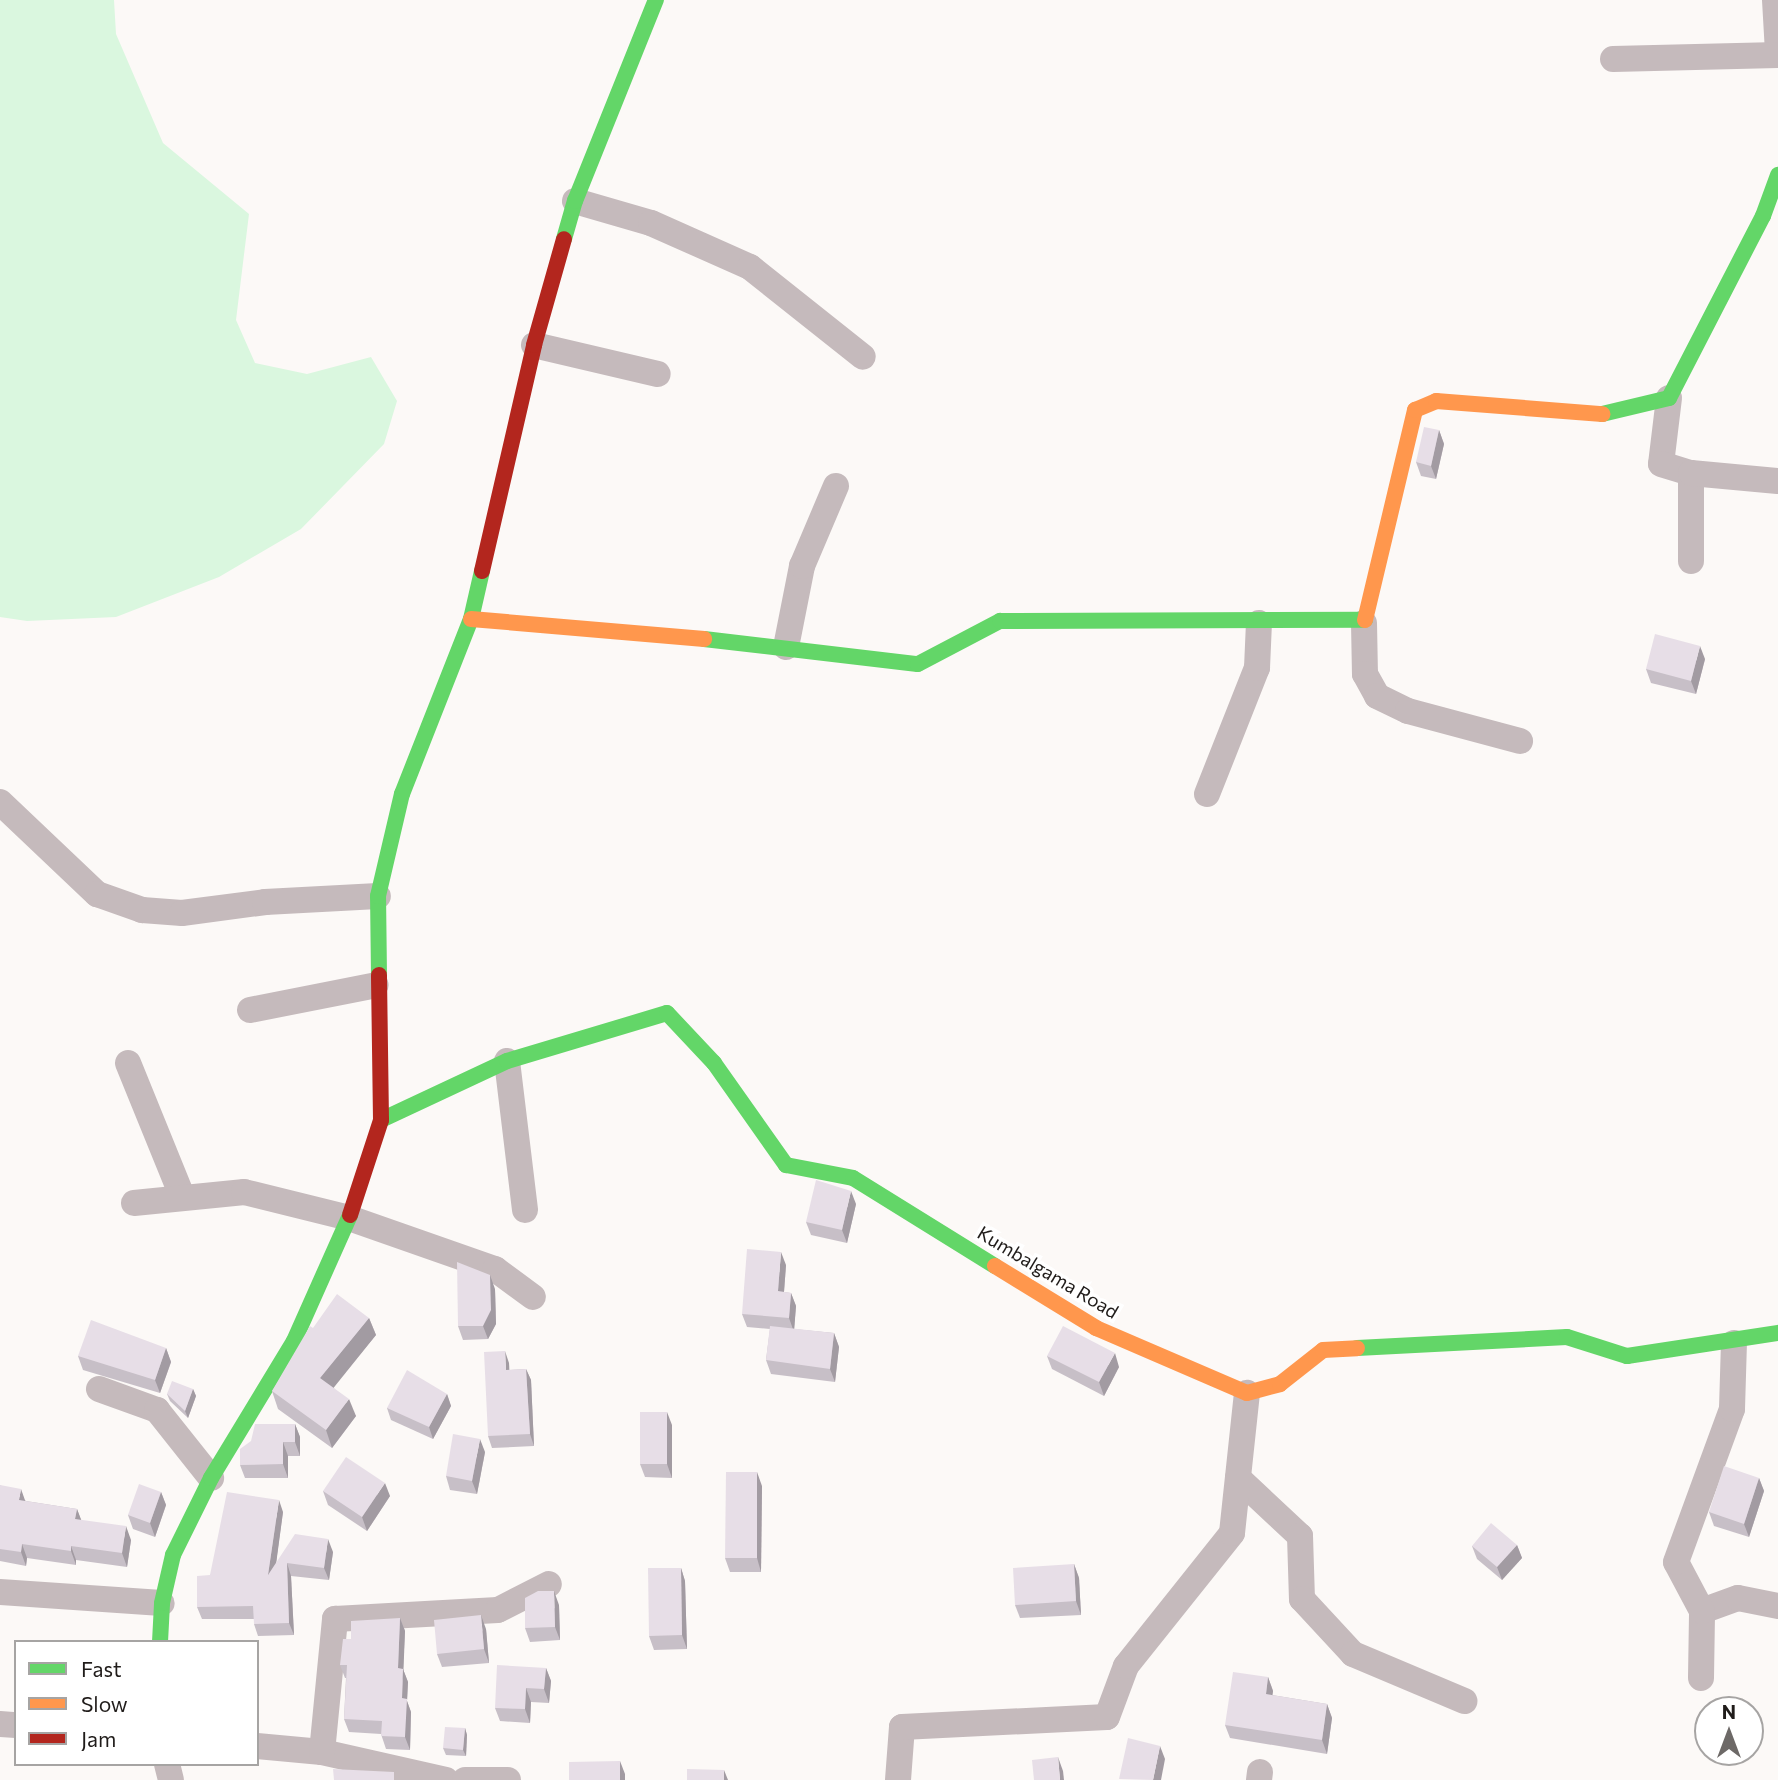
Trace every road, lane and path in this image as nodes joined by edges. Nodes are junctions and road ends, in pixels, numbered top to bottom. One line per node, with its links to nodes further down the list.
1 (656, 0): 6 (street)
2 (1774, 0): 3 (street)
3 (1778, 54): 4 (street)
4 (1613, 59)
5 (1778, 175): 10 (street)
6 (575, 201): 7 (street); 8 (street)
7 (534, 345): 9 (street); 15 (street)
8 (863, 357)
9 (658, 374)
10 (1669, 398): 11 (street); 17 (street)
11 (1691, 473): 12 (street); 14 (street)
12 (1778, 481)
13 (836, 486): 18 (street)
14 (1691, 561)
15 (471, 619): 18 (street); 22 (street)
16 (1259, 623): 17 (street); 18 (street); 20 (street)
17 (1364, 623): 19 (street)
18 (786, 648)
19 (1520, 741)
20 (1207, 794)
21 (0, 802): 22 (street)
22 (378, 896): 23 (street)
23 (376, 985): 24 (street); 27 (street)
24 (250, 1010)
25 (507, 1061): 27 (street, Kumbalgama Road); 30 (street); 36 (street, Kumbalgama Road)
26 (128, 1063): 28 (street)
27 (381, 1120): 31 (street)
28 (182, 1196): 29 (street); 31 (street)
29 (134, 1203)
30 (525, 1210)
31 (349, 1218): 32 (street); 37 (street)
32 (533, 1297)
33 (1778, 1333): 34 (street)
34 (1734, 1343): 36 (street); 43 (street)
35 (99, 1389): 37 (street)
36 (1247, 1393): 38 (street)
37 (211, 1478): 41 (street)
38 (1238, 1478): 46 (street); 52 (street)
39 (549, 1584): 48 (street)
40 (0, 1591): 41 (street)
41 (162, 1603): 44 (street)
42 (1778, 1606): 43 (street)
43 (1702, 1611): 45 (street)
44 (160, 1640)
45 (1701, 1678)
46 (1464, 1701)
47 (259, 1746): 48 (street)
48 (322, 1752): 49 (street)
49 (446, 1780)
50 (465, 1780): 51 (street)
51 (508, 1780)
52 (898, 1780)

